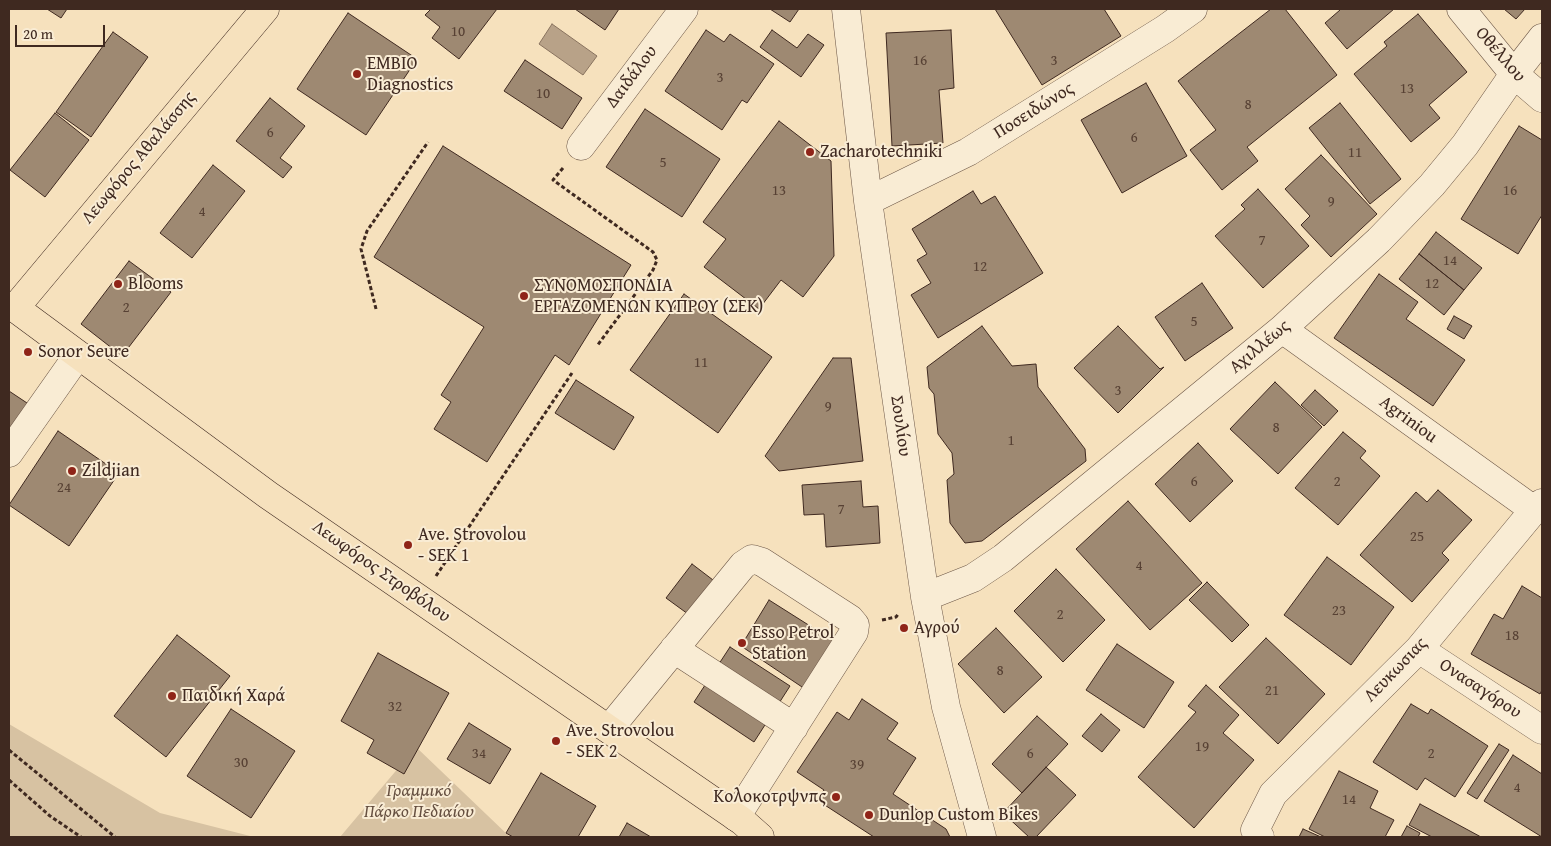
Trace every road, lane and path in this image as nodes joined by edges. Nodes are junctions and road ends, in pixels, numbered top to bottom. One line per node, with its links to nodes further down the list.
1 (265, 9): 13 (main road, Λεωφόρος Αθαλάσσης)
2 (684, 9): 10 (street, Δαιδάλου)
3 (846, 9): 12 (street, Σουλίου)
4 (1193, 9): 12 (street, Ποσειδώνος)
5 (1461, 9): 7 (street, Οθέλλου)
6 (1542, 38): 7 (street, Αχιλλέως)
7 (1514, 74): 8 (street, Οθέλλου); 15 (street, Αχιλλέως)
8 (1542, 98)
9 (428, 142): 14 (path)
10 (581, 146)
11 (553, 180): 16 (path)
12 (868, 202): 21 (street, Σουλίου)
13 (11, 305): 17 (main road, Λεωφόρος Στροβόλου)
14 (376, 309)
15 (1282, 329): 20 (street, Agriniou); 21 (street, Αχιλλέως)
16 (597, 346)
17 (78, 354): 19 (street); 22 (main road, Λεωφόρος Στροβόλου)
18 (572, 373): 22 (path)
19 (9, 453)
20 (1538, 507): 23 (street, Λευκωσιας)
21 (925, 597): 34 (street, Σουλίου)
22 (420, 600): 26 (main road, Λεωφόρος Στροβόλου)
23 (1419, 648): 27 (street, Ονασαγόρου); 35 (street, Λευκωσιας)
24 (674, 649): 25 (street); 25 (street); 26 (street)
25 (794, 727): 30 (street)
26 (609, 730): 30 (main road, Λεωφόρος Στροβόλου)
27 (1542, 730)
28 (9, 750): 32 (path)
29 (9, 780): 31 (path)
30 (750, 828): 33 (main road, Λεωφόρος Στροβόλου)
31 (81, 837)
32 (115, 837)
33 (780, 837)
34 (982, 837)
35 (1260, 837)

